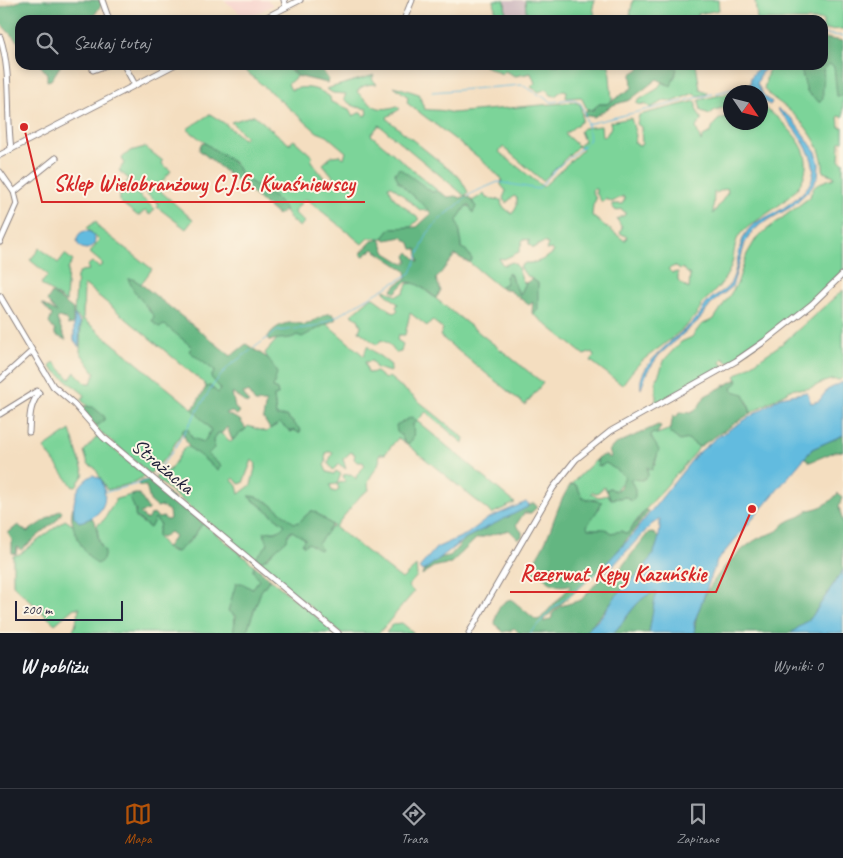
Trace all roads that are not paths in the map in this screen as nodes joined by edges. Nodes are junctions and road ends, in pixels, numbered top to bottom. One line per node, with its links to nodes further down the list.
1 (102, 0): 6 (street)
2 (284, 0): 5 (street)
3 (300, 0): 5 (street)
4 (412, 0): 8 (street)
5 (286, 7): 7 (street)
6 (107, 15)
7 (271, 15)
8 (406, 15)
9 (0, 37): 13 (street)
10 (126, 70): 12 (street)
11 (164, 70): 12 (street)
12 (135, 85): 13 (street)
13 (11, 149): 14 (street)
14 (0, 155)
15 (56, 158): 17 (street)
16 (0, 172): 17 (street)
17 (14, 192): 18 (street)
18 (2, 231): 19 (street)
19 (0, 242)
20 (843, 274): 27 (street)
21 (0, 296): 22 (street, Strażacka)
22 (32, 351): 23 (street); 26 (street, Strażacka)
23 (0, 380)
24 (0, 414): 25 (street)
25 (29, 432)
26 (338, 633)
27 (469, 633)

